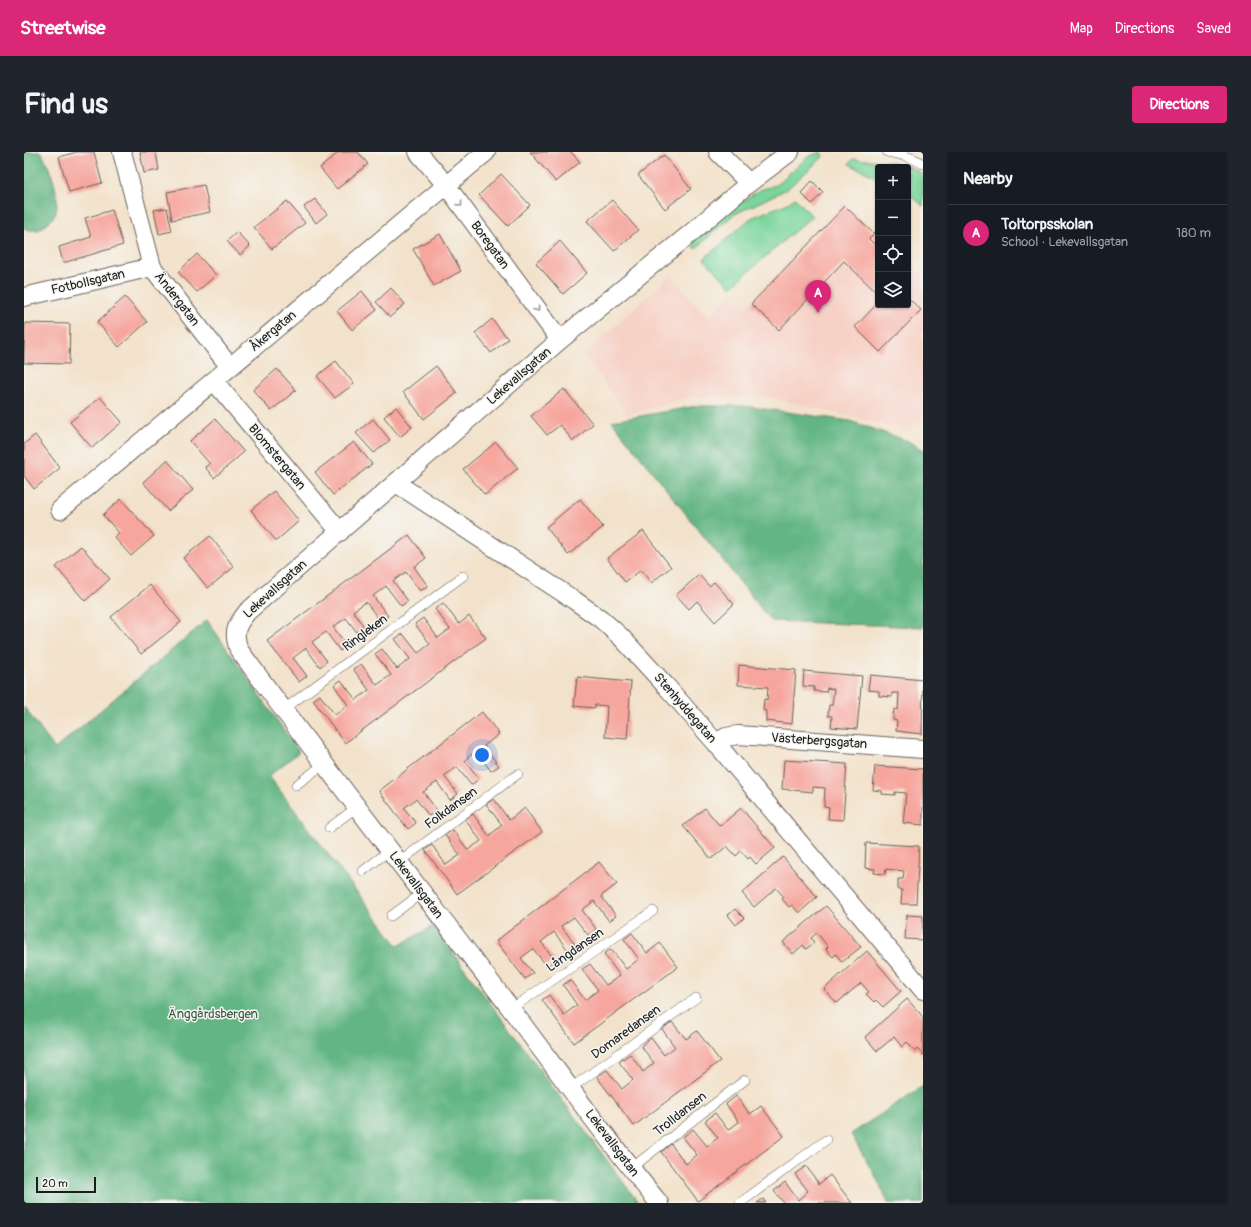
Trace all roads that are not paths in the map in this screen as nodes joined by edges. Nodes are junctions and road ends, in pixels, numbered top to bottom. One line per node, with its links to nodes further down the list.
1 (122, 152): 10 (street, Ändergatan)
2 (418, 152): 9 (street, Boregatan)
3 (486, 152): 9 (street, Åkergatan)
4 (718, 152): 8 (street)
5 (790, 152): 8 (street, Lekevallsgatan)
6 (886, 152): 7 (lane)
7 (923, 164)
8 (749, 183): 12 (street, Lekevallsgatan)
9 (446, 185): 12 (street, Boregatan, one-way to 12); 13 (street, Åkergatan)
10 (152, 267): 11 (street, Fotbollsgatan); 13 (street, Ändergatan)
11 (24, 297)
12 (560, 340): 15 (street, Lekevallsgatan)
13 (230, 367): 14 (street, Åkergatan)
14 (214, 381): 16 (street, Åkergatan); 17 (street, Blomstergatan)
15 (396, 483): 17 (street, Lekevallsgatan); 20 (street, Stenhyddegatan)
16 (60, 510)
17 (340, 532): 19 (street, Lekevallsgatan)
18 (463, 576): 19 (lane, Ringleken)
19 (283, 710): 22 (street, Lekevallsgatan)
20 (716, 743): 21 (street, Västerbergsgatan); 32 (street, Stenhyddegatan)
21 (923, 749)
22 (324, 764): 24 (lane); 25 (street, Lekevallsgatan)
23 (518, 774): 27 (lane, Folkdansen)
24 (296, 785)
25 (357, 807): 26 (lane); 27 (street, Lekevallsgatan)
26 (329, 828)
27 (394, 856): 28 (lane, Folkdansen); 29 (street, Lekevallsgatan)
28 (363, 871)
29 (422, 893): 31 (lane); 34 (street, Lekevallsgatan)
30 (653, 911): 34 (lane, Långdansen)
31 (391, 916)
32 (923, 990)
33 (696, 998): 36 (lane, Domaredansen)
34 (511, 1009): 36 (street, Lekevallsgatan)
35 (745, 1080): 38 (lane, Trolldansen)
36 (571, 1088): 38 (street, Lekevallsgatan)
37 (826, 1140): 40 (lane)
38 (630, 1169): 39 (street, Lekevallsgatan)
39 (659, 1203)
40 (740, 1203)

